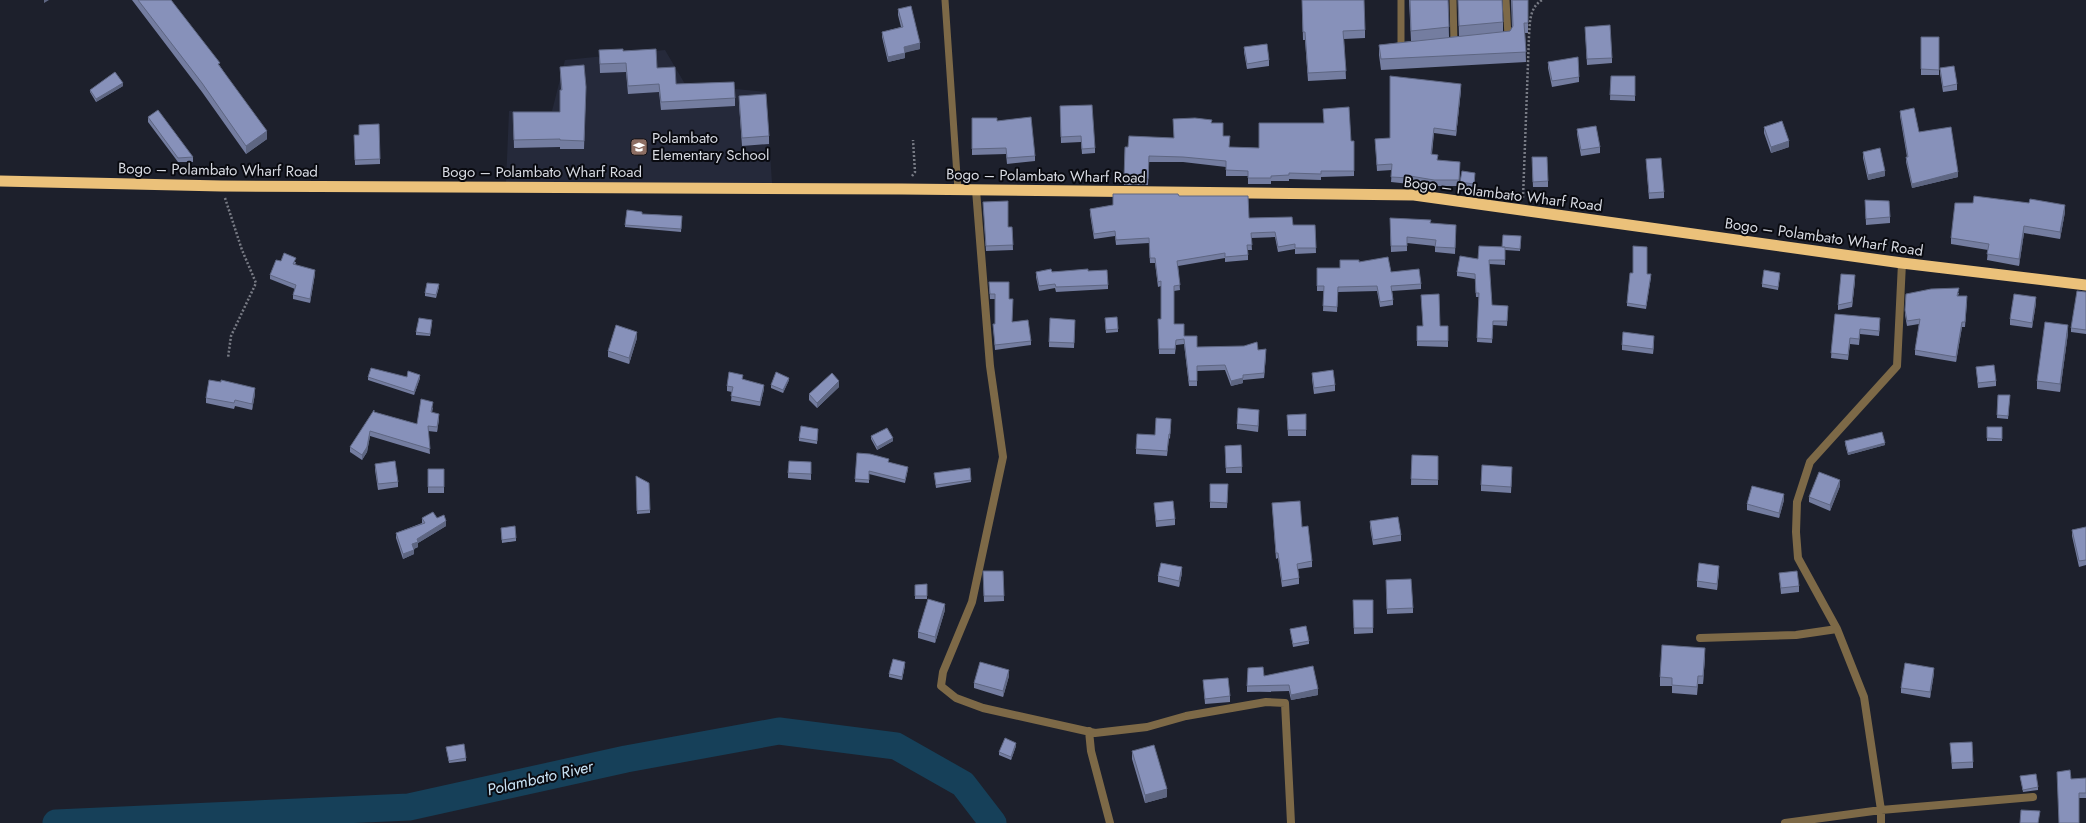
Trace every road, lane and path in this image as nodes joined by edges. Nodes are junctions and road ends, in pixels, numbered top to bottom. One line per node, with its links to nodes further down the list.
1 (945, 0): 13 (lane)
2 (1401, 0): 8 (lane)
3 (1453, 0): 7 (lane)
4 (1506, 0): 6 (lane)
5 (1542, 0): 15 (path)
6 (1500, 38)
7 (1461, 42)
8 (1416, 46)
9 (913, 140): 12 (path)
10 (0, 181): 11 (highway, Bogo – Polambato Wharf Road)
11 (221, 186): 12 (highway, Bogo – Polambato Wharf Road); 18 (path)
12 (902, 189): 13 (highway, Bogo – Polambato Wharf Road)
13 (958, 190): 14 (highway, Bogo – Polambato Wharf Road)
14 (976, 190): 15 (highway, Bogo – Polambato Wharf Road); 21 (street)
15 (1522, 210): 16 (highway, Bogo – Polambato Wharf Road)
16 (1902, 263): 17 (highway, Bogo – Polambato Wharf Road); 19 (street)
17 (2086, 285)
18 (228, 358)
19 (1837, 629): 20 (street); 23 (street)
20 (1700, 638)
21 (1089, 731): 24 (street); 25 (street)
22 (2033, 797): 23 (street)
23 (1881, 810): 26 (street); 27 (street)
24 (1110, 823)
25 (1291, 823)
26 (1785, 823)
27 (1881, 823)

